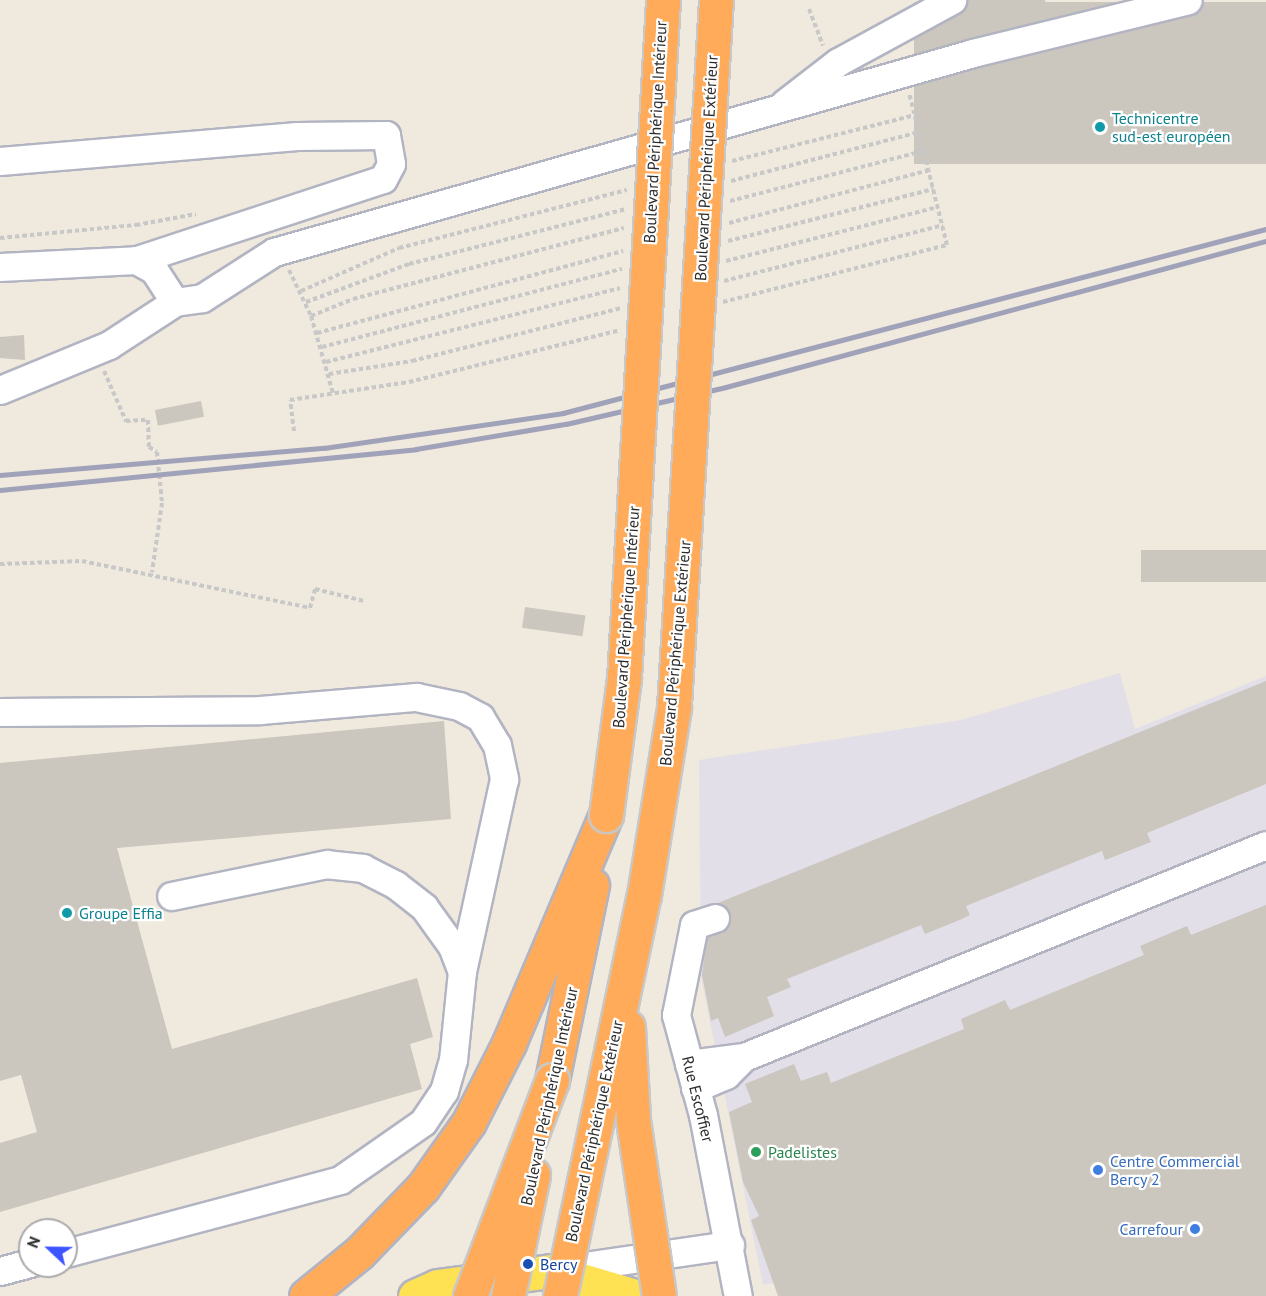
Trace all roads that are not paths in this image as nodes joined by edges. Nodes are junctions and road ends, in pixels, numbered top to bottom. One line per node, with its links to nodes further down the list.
1 (663, 0): 12 (highway, Boulevard Périphérique Intérieur, bridge)
2 (716, 0): 17 (highway, Boulevard Périphérique Extérieur, bridge)
3 (952, 0): 5 (street)
4 (1188, 0): 5 (street)
5 (775, 111): 9 (street)
6 (0, 161): 7 (street)
7 (136, 261): 8 (street); 9 (street)
8 (0, 267)
9 (175, 302): 10 (street)
10 (0, 390)
11 (0, 712): 16 (street)
12 (606, 815): 19 (highway, Boulevard Périphérique Intérieur); 25 (highway)
13 (1266, 845): 18 (street)
14 (171, 896): 16 (street)
15 (715, 918): 18 (street, Rue Escoffier)
16 (462, 972): 21 (street)
17 (625, 984): 24 (highway, Boulevard Périphérique Extérieur, bridge); 30 (highway, bridge)
18 (692, 1076): 20 (street, Rue Escoffier)
19 (552, 1080): 27 (highway, bridge); 28 (highway, Boulevard Périphérique Intérieur, bridge)
20 (730, 1245): 24 (street); 31 (street, Rue Escoffier)
21 (78, 1250)
22 (18, 1266): 23 (street)
23 (0, 1271)
24 (556, 1283): 26 (main road); 29 (main road)
25 (306, 1296)
26 (415, 1296)
27 (470, 1296)
28 (508, 1296)
29 (635, 1296)
30 (659, 1296)
31 (738, 1296)

